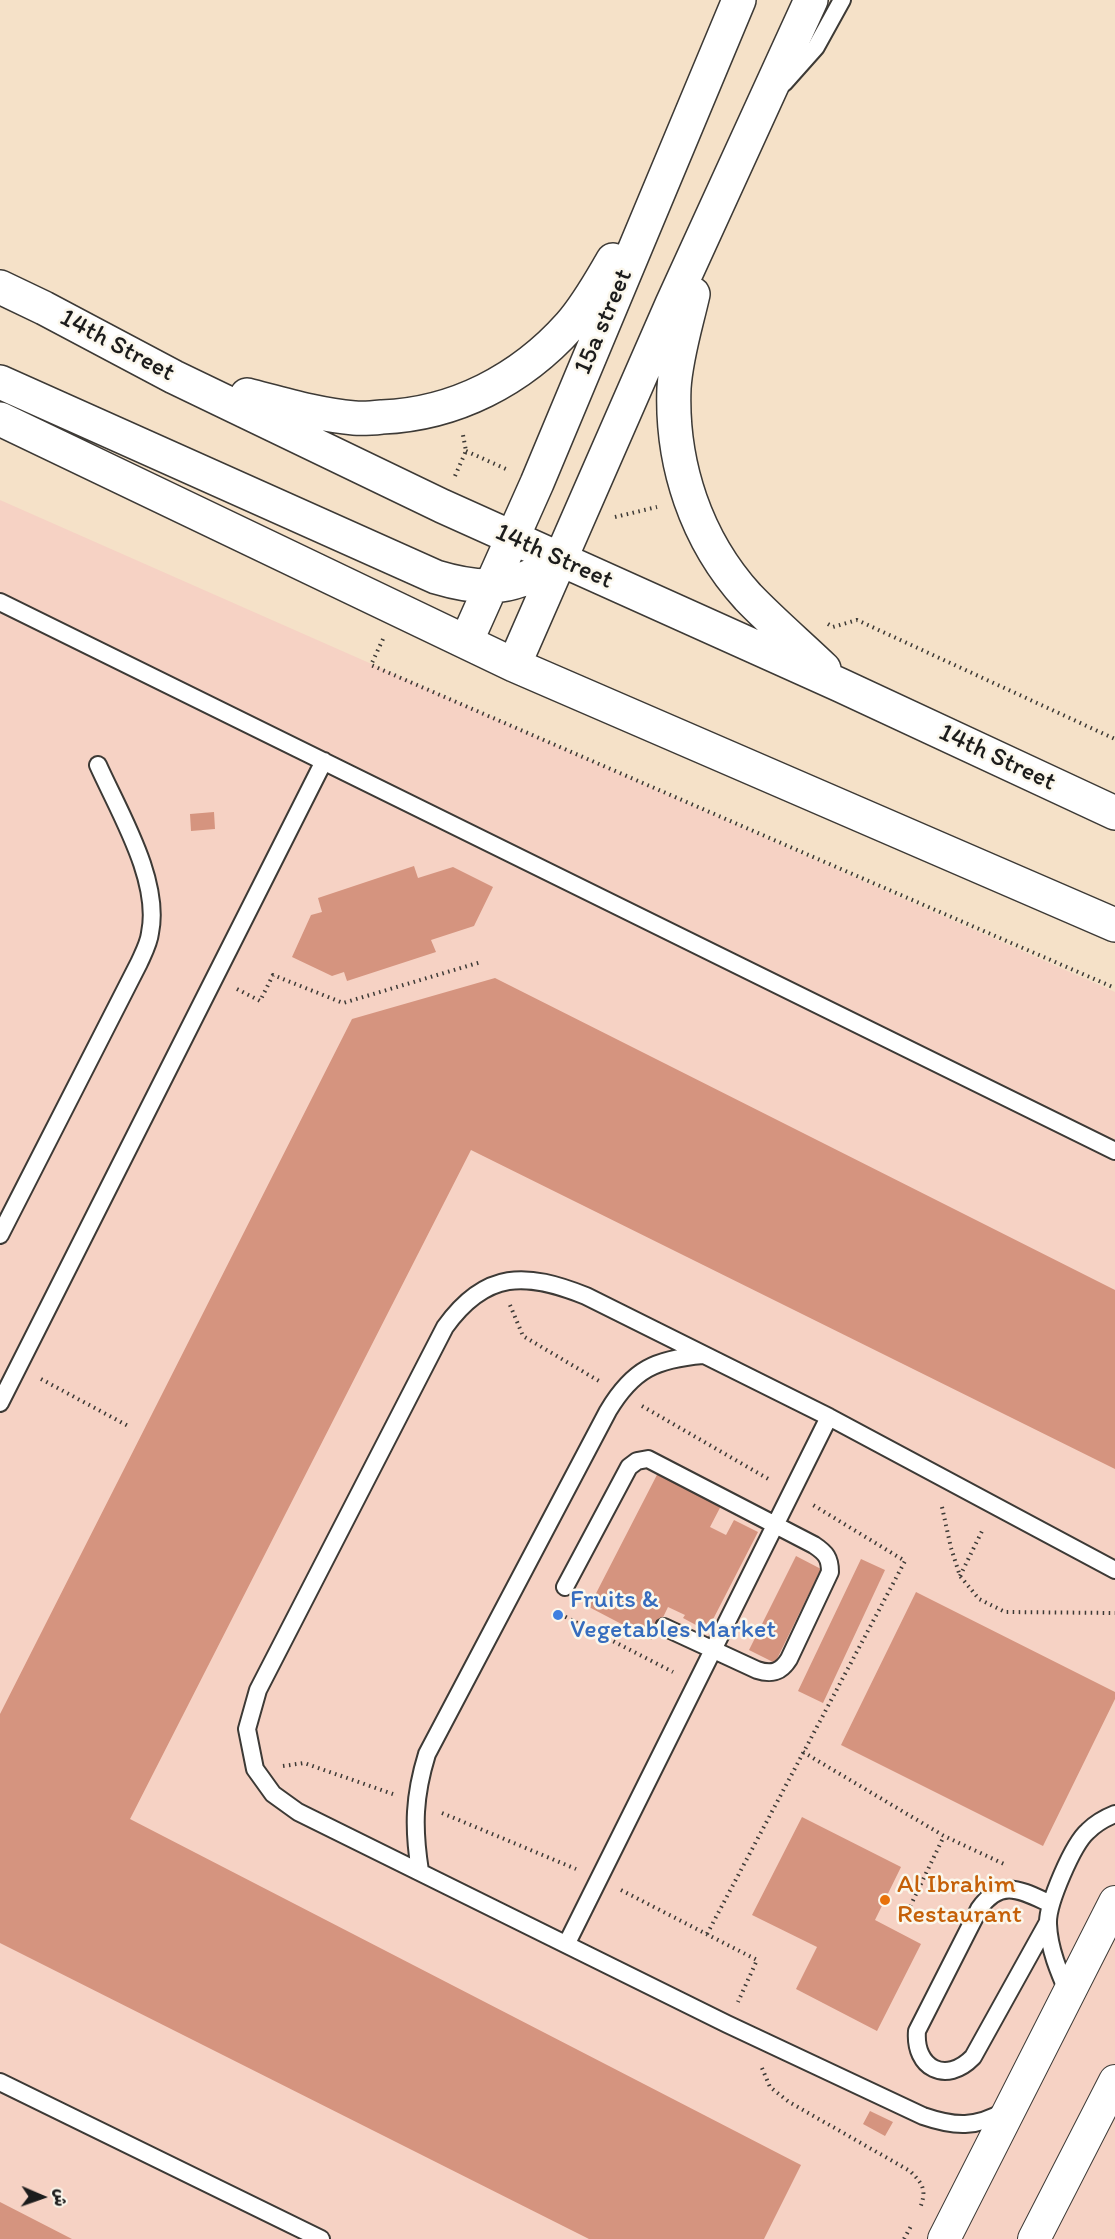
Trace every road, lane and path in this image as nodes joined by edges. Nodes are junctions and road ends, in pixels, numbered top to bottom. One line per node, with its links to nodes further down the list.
1 (739, 0): 5 (main road, 15a street)
2 (811, 0): 4 (main road)
3 (842, 0): 4 (lane)
4 (760, 110): 6 (main road)
5 (674, 155): 8 (main road); 12 (main road, 15a street)
6 (716, 205): 13 (main road); 14 (main road)
7 (0, 287): 8 (main road, 14th Street)
8 (174, 376): 15 (main road, 14th Street)
9 (0, 382): 17 (main road)
10 (0, 419): 20 (main road)
11 (466, 451): 12 (path)
12 (537, 483): 15 (main road, 15a street)
13 (690, 500): 14 (path); 22 (main road)
14 (584, 504): 16 (main road)
15 (513, 539): 16 (main road, 14th Street); 17 (main road, 15a street)
16 (559, 559): 17 (main road); 21 (main road); 22 (main road, 14th Street)
17 (492, 586): 20 (main road, 15a street)
18 (0, 602): 24 (lane)
19 (825, 621): 23 (path)
20 (466, 642): 21 (main road)
21 (514, 665): 27 (main road)
22 (840, 685): 26 (main road, 14th Street)
23 (1115, 739)
24 (324, 761): 30 (lane); 33 (lane)
25 (98, 765): 31 (lane)
26 (1115, 813)
27 (1115, 925)
28 (481, 962): 29 (path)
29 (260, 1001)
30 (1115, 1151)
31 (0, 1235)
32 (704, 1355): 35 (lane); 43 (lane); 49 (lane)
33 (19, 1367): 34 (lane); 36 (path)
34 (0, 1403)
35 (829, 1417): 37 (lane); 39 (lane)
36 (130, 1428)
37 (935, 1474): 38 (lane); 41 (path)
38 (995, 1506): 40 (lane); 41 (path)
39 (775, 1525): 42 (lane); 46 (lane); 46 (lane)
40 (1115, 1570)
41 (960, 1576): 44 (path)
42 (565, 1587)
43 (514, 1590): 47 (path); 50 (lane)
44 (1115, 1613)
45 (664, 1627): 46 (lane)
46 (713, 1651): 47 (lane)
47 (696, 1684): 55 (lane)
48 (803, 1752): 52 (path)
49 (255, 1769): 50 (path); 54 (lane)
50 (415, 1802): 54 (lane); 55 (path)
51 (1115, 1814): 57 (lane)
52 (944, 1836): 53 (path); 58 (path)
53 (1006, 1864)
54 (420, 1871): 60 (lane)
55 (599, 1878): 60 (lane); 62 (path)
56 (1115, 1902): 61 (street)
57 (1051, 1904): 59 (lane); 59 (lane)
58 (905, 1917)
59 (1048, 1922): 61 (lane)
60 (567, 1943): 62 (lane)
61 (1069, 1996): 65 (street)
62 (727, 2024): 65 (lane)
63 (0, 2082): 66 (lane)
64 (1113, 2092): 68 (street)
65 (1011, 2108): 67 (street)
66 (321, 2239)
67 (944, 2239)
68 (1034, 2239)

